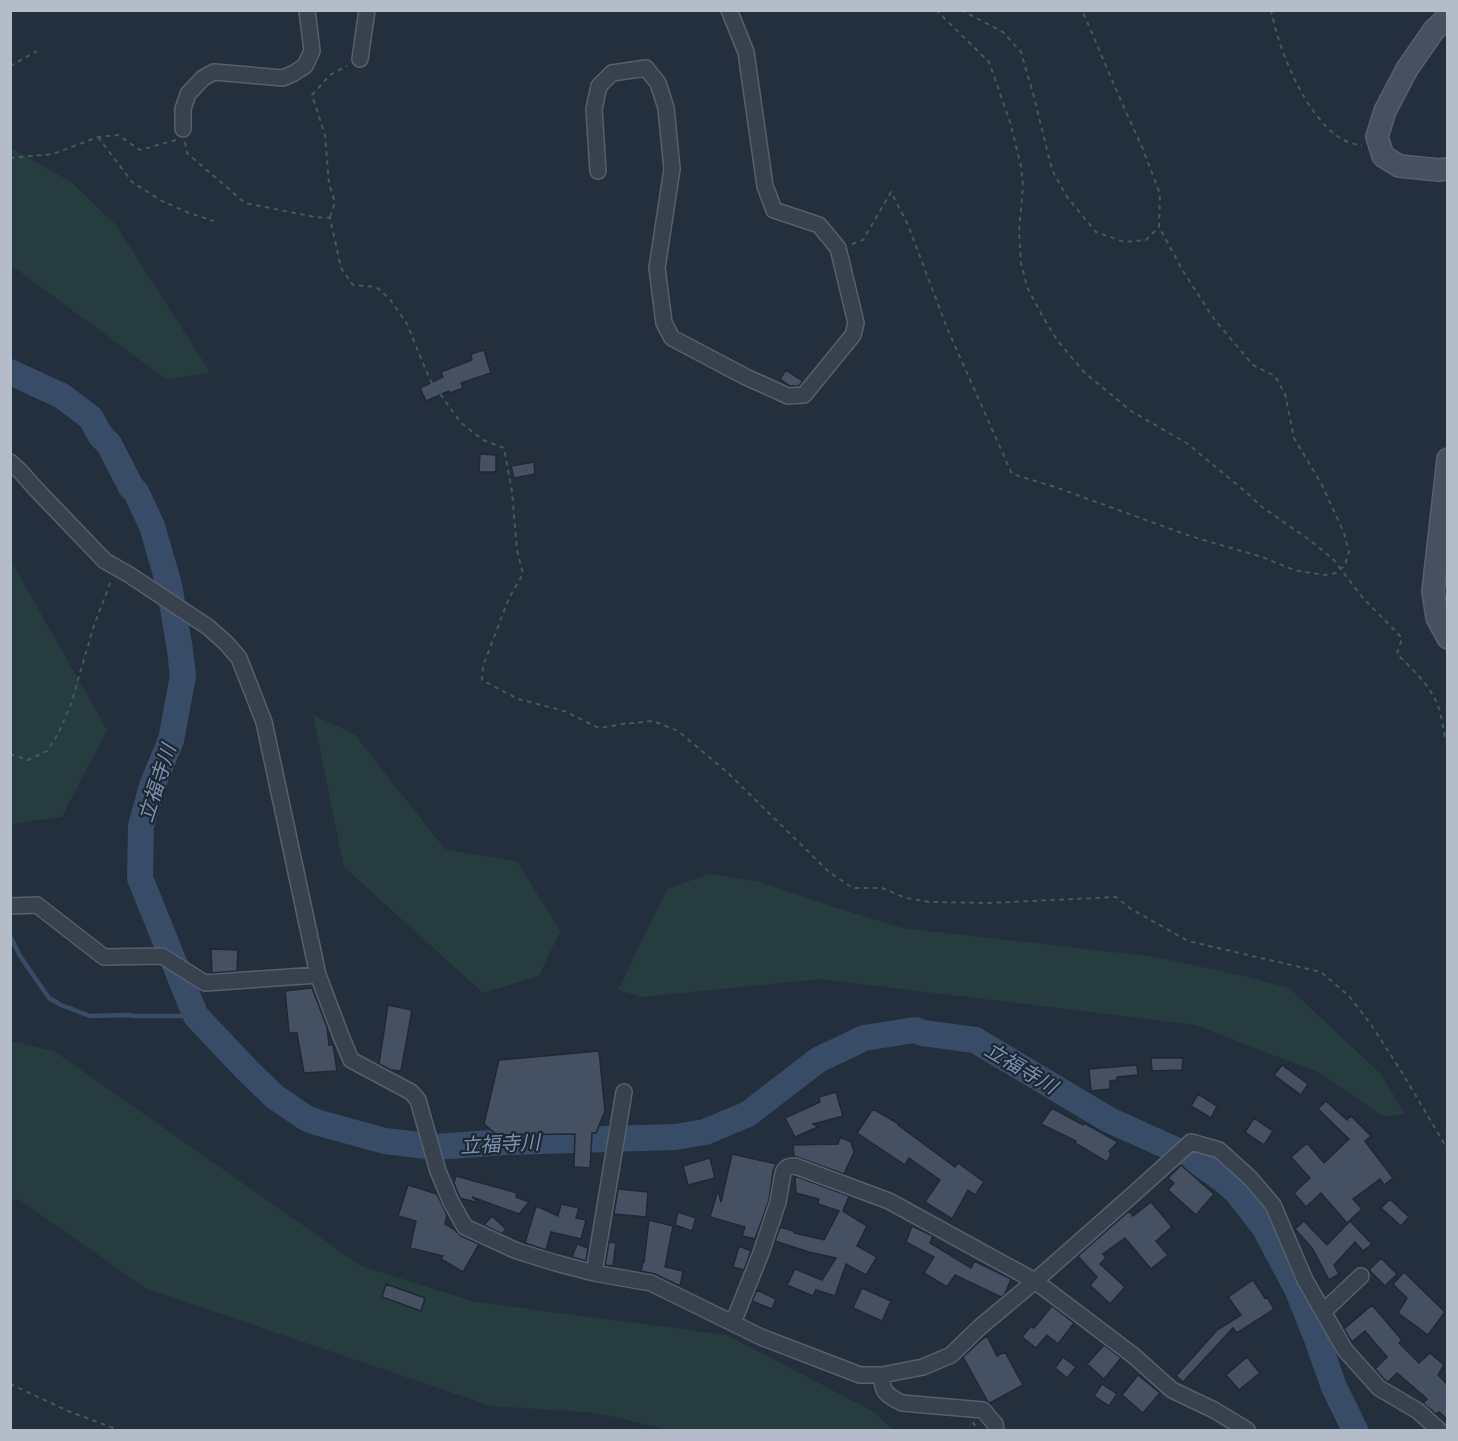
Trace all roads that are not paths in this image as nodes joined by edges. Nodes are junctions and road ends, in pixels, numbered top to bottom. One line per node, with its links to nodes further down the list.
1 (307, 10): 6 (street)
2 (367, 10): 5 (street)
3 (729, 10): 8 (street)
4 (1448, 17): 7 (main road)
5 (360, 59)
6 (183, 129)
7 (1448, 169)
8 (598, 171)
9 (1448, 459): 11 (main road)
10 (10, 462): 13 (street)
11 (1448, 638)
12 (10, 906): 13 (street)
13 (318, 975): 15 (street)
14 (624, 1092): 15 (street)
15 (594, 1273): 19 (street)
16 (1361, 1276): 18 (street)
17 (1035, 1281): 18 (street); 19 (street); 20 (street); 22 (street)
18 (1323, 1312): 23 (street)
19 (733, 1323): 20 (street)
20 (882, 1375): 21 (street)
21 (996, 1431)
22 (1247, 1431)
23 (1439, 1431)

